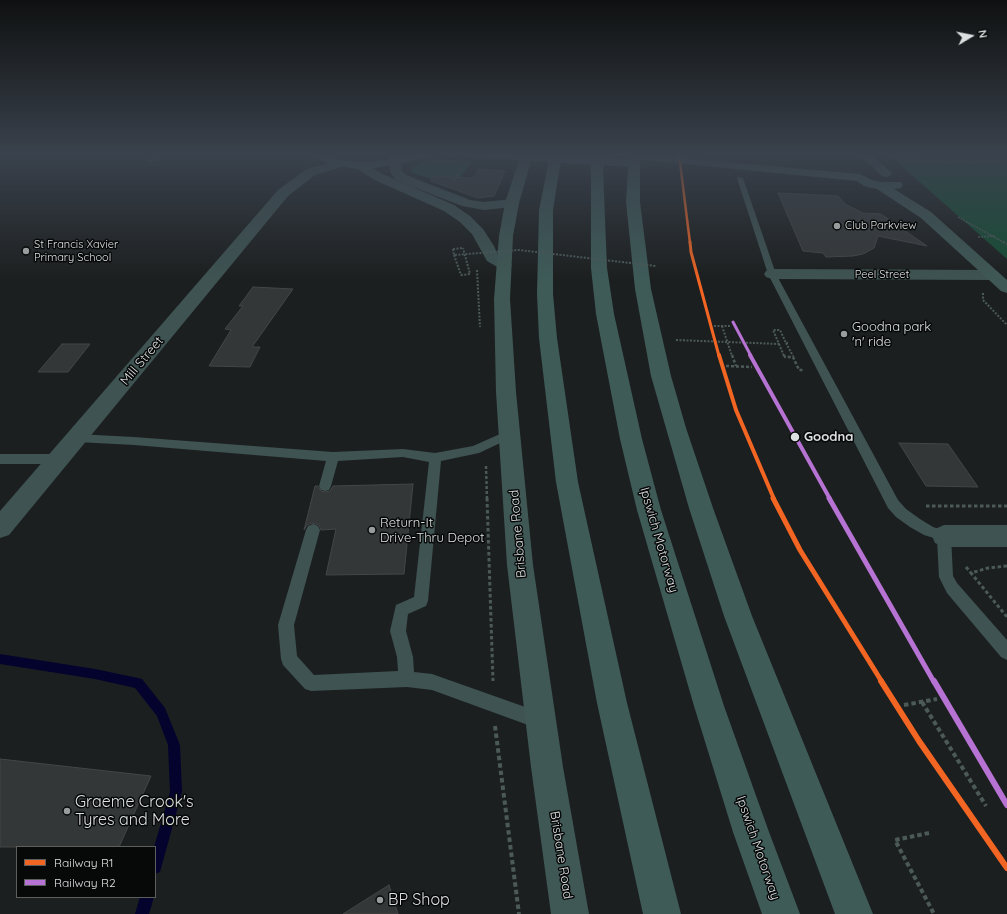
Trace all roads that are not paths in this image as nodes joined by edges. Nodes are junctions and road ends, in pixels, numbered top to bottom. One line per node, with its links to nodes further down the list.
1 (280, 197): 18 (street, Mill Street)
2 (422, 197): 13 (street)
3 (450, 197): 11 (street)
4 (514, 197): 11 (main road, Brisbane Road)
5 (548, 197): 32 (highway)
6 (598, 197): 33 (highway, Ipswich Motorway, bridge)
7 (633, 197): 34 (highway)
8 (746, 197): 14 (lane)
9 (898, 197): 12 (main road)
10 (914, 197): 12 (main road)
11 (512, 203): 13 (main road, Brisbane Road)
12 (926, 215): 15 (main road)
13 (504, 265): 17 (main road, Brisbane Road)
14 (772, 274): 15 (street, Peel Street); 26 (lane)
15 (992, 275): 16 (main road)
16 (1007, 288)
17 (509, 434): 20 (lane); 30 (main road, Brisbane Road)
18 (77, 438): 19 (lane); 22 (street, Mill Street)
19 (333, 457): 20 (lane); 23 (lane)
20 (436, 458): 29 (lane)
21 (0, 459): 22 (lane)
22 (59, 459): 24 (street, Mill Street)
23 (325, 486)
24 (0, 528)
25 (313, 530): 29 (lane)
26 (944, 536): 27 (street); 28 (lane)
27 (1007, 536)
28 (1007, 652)
29 (407, 679): 30 (lane)
30 (540, 721): 31 (main road, Brisbane Road)
31 (570, 914)
32 (662, 914)
33 (780, 914)
34 (854, 914)

